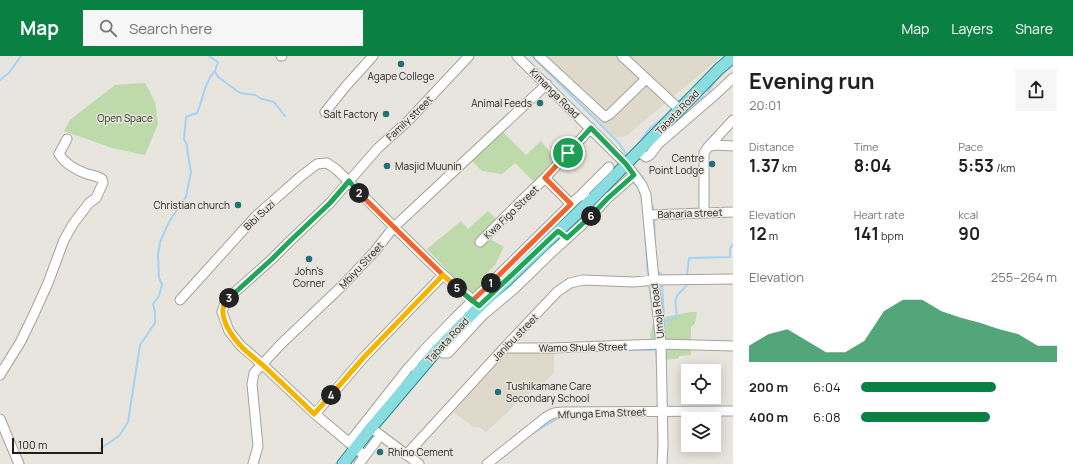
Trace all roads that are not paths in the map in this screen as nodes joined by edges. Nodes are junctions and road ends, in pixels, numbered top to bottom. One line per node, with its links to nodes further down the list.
1 (373, 56): 13 (street)
2 (469, 56): 24 (street, Family street)
3 (517, 56): 9 (street, Kimanga Road)
4 (539, 56): 7 (street)
5 (622, 56): 7 (street)
6 (733, 58): 10 (main road, Tabata Road)
7 (646, 78): 12 (street)
8 (733, 78): 11 (street)
9 (547, 84): 15 (street, Kimanga Road); 30 (street, Mbiyu Street)
10 (700, 88): 11 (street); 12 (main road, Tabata Road)
11 (711, 99): 17 (street)
12 (679, 109): 17 (main road, Tabata Road)
13 (324, 112)
14 (733, 120): 19 (street)
15 (591, 128): 20 (street, Kimanga Road); 23 (street, Kwa Figo Street)
16 (67, 139): 47 (street)
17 (654, 142): 20 (main road, Tabata Road)
18 (733, 146): 19 (street)
19 (708, 147): 28 (street)
20 (626, 164): 22 (street, Umoja Road); 25 (main road, Tabata Road)
21 (609, 167): 25 (street)
22 (634, 175): 29 (street, Umoja Road); 32 (street)
23 (545, 178): 26 (street); 33 (street, Kwa Figo Street)
24 (349, 181): 30 (street, Bibi Suzi); 38 (street, Bibi Suzi); 45 (street, Family street)
25 (586, 197): 26 (street); 31 (main road, Tabata Road)
26 (571, 204): 34 (street)
27 (733, 212): 28 (street, Baharia street)
28 (704, 213): 29 (street, Baharia street)
29 (648, 215): 37 (street, Umoja Road)
30 (393, 228): 35 (street, Bibi Suzi); 45 (street, Mbiyu Street)
31 (558, 231): 32 (street); 34 (main road, Tabata Road)
32 (567, 238): 34 (street)
33 (480, 242)
34 (545, 244): 39 (main road, Tabata Road); 39 (street)
35 (443, 275): 39 (street, Bibi Suzi); 50 (street)
36 (733, 279): 37 (street, Janibu street)
37 (654, 280): 41 (street, Umoja Road); 43 (street, Janibu street)
38 (180, 300)
39 (478, 308): 40 (main road, Tabata Road); 44 (street)
40 (457, 322): 44 (main road, Tabata Road); 46 (street)
41 (661, 344): 42 (street, Wamo Shule Street); 43 (street, Wamo Shule Street); 48 (street, Umoja Road)
42 (733, 346)
43 (504, 348): 56 (street, Janibu street)
44 (438, 349): 46 (main road, Tabata Road)
45 (262, 364): 50 (street); 59 (street, Mbiyu Street)
46 (415, 367): 52 (main road, Tabata Road); 55 (street)
47 (0, 376)
48 (661, 411): 49 (street, Mfunga Ema Street); 62 (street, Mfunga Ema Street); 63 (street, Umoja Road)
49 (733, 411)
50 (314, 414): 55 (street)
51 (0, 419): 53 (street)
52 (371, 428): 54 (street); 55 (main road, Tabata Road)
53 (3, 435): 58 (street)
54 (380, 436): 56 (street); 57 (street)
55 (352, 446): 57 (street); 60 (main road, Tabata Road)
56 (406, 455): 61 (street)
57 (362, 460)
58 (20, 464)
59 (253, 464)
60 (343, 464)
61 (419, 464)
62 (487, 464)
63 (662, 464)

